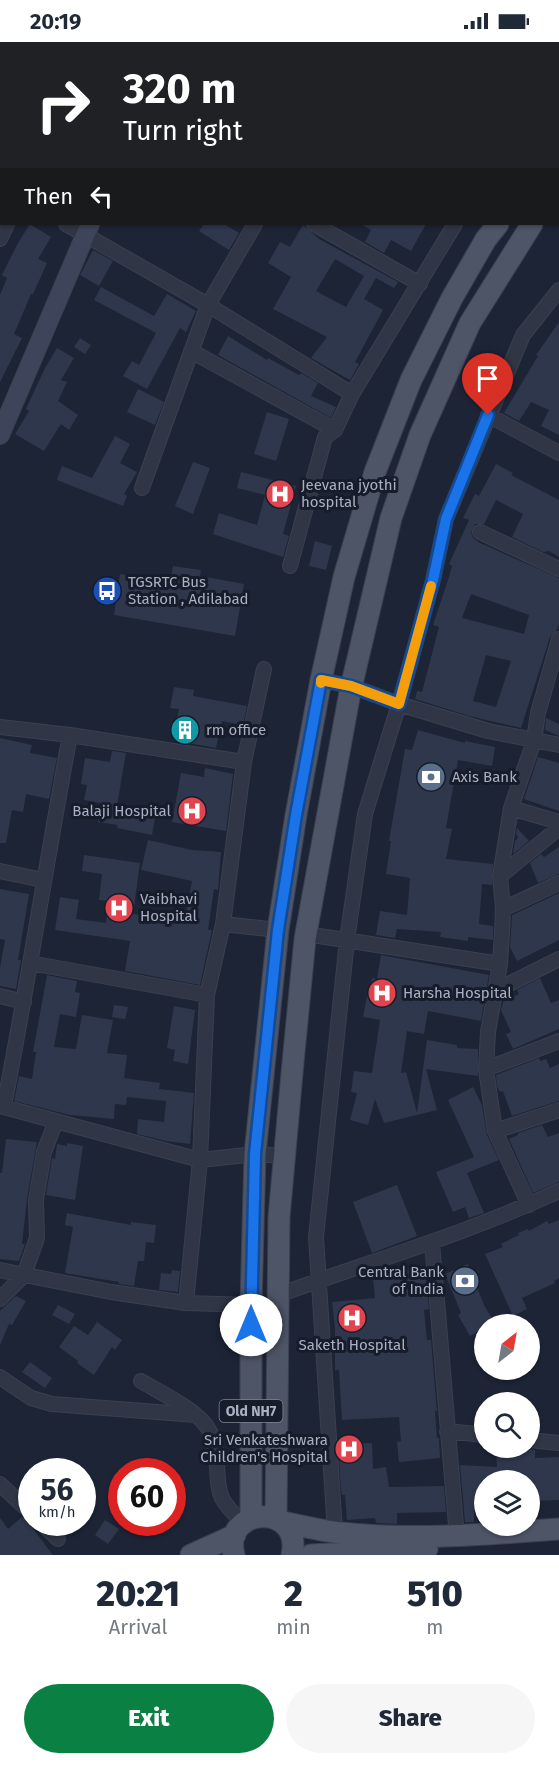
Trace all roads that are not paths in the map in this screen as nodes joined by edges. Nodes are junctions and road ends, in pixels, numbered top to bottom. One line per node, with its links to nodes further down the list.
1 (7, 225): 9 (street)
2 (70, 225): 8 (street)
3 (254, 225): 12 (street)
4 (316, 225): 10 (street)
5 (454, 225): 10 (street)
6 (497, 225): 25 (main road, Old NH7)
7 (531, 225): 26 (main road, old NH7)
8 (88, 229): 12 (street); 17 (street)
9 (0, 239)
10 (420, 284): 14 (street)
11 (559, 290): 15 (street)
12 (208, 305): 13 (street); 14 (street)
13 (191, 351): 16 (street); 19 (street)
14 (352, 394): 16 (street)
15 (488, 415): 18 (street); 27 (street)
16 (335, 430): 21 (street)
17 (0, 435)
18 (559, 453)
19 (141, 489)
20 (480, 532): 22 (street)
21 (290, 566)
22 (559, 569)
23 (559, 639): 30 (street)
24 (264, 669): 32 (street)
25 (321, 680): 26 (street); 42 (main road, Old NH7)
26 (351, 686): 27 (street); 43 (main road, old NH7)
27 (399, 704): 30 (street); 44 (street)
28 (0, 727): 29 (street)
29 (70, 735): 32 (street); 38 (street)
30 (534, 741): 31 (street); 33 (street)
31 (559, 745)
32 (244, 762): 41 (street)
33 (511, 808): 34 (street); 37 (street)
34 (559, 822)
35 (559, 828): 37 (street)
36 (0, 871): 38 (street)
37 (500, 876): 40 (street)
38 (43, 880): 46 (street)
39 (559, 883): 40 (street)
40 (503, 909): 47 (street)
41 (223, 924): 42 (street); 49 (street)
42 (278, 930): 58 (main road, Old NH7)
43 (306, 934): 44 (street); 59 (main road, old NH7)
44 (347, 940): 47 (street); 66 (street)
45 (559, 959): 48 (street)
46 (30, 963): 49 (street); 51 (street)
47 (500, 964): 48 (street)
48 (495, 991): 53 (street)
49 (207, 995): 60 (street)
50 (0, 996): 51 (street)
51 (24, 1002): 54 (street)
52 (559, 1041): 53 (street)
53 (486, 1069): 57 (street)
54 (2, 1106): 56 (street)
55 (559, 1110): 57 (street)
56 (56, 1121): 60 (street); 65 (street)
57 (495, 1131): 62 (street)
58 (255, 1154): 59 (street); 60 (street); 70 (main road, Old NH7)
59 (284, 1156): 67 (main road, old NH7)
60 (200, 1160): 69 (street)
61 (559, 1191): 62 (street)
62 (529, 1205): 63 (street)
63 (432, 1242): 66 (street); 74 (street)
64 (0, 1270): 65 (street)
65 (24, 1275): 68 (street); 69 (street)
66 (320, 1280): 67 (street); 82 (street)
67 (278, 1295): 80 (main road, old NH7)
68 (0, 1299)
69 (186, 1303): 70 (street)
70 (251, 1305): 83 (main road, Old NH7)
71 (0, 1377): 73 (street)
72 (141, 1381): 73 (street)
73 (196, 1416): 83 (street)
74 (447, 1431): 75 (street); 85 (street)
75 (474, 1434)
76 (540, 1441): 77 (street)
77 (559, 1443)
78 (0, 1484): 79 (street)
79 (18, 1501)
80 (279, 1520): 82 (main road); 83 (main road); 89 (main road)
81 (559, 1529): 85 (main road)
82 (335, 1532): 85 (main road)
83 (241, 1533): 88 (main road)
84 (55, 1536): 86 (street)
85 (457, 1536)
86 (58, 1539)
87 (559, 1542): 90 (main road)
88 (191, 1555)
89 (292, 1555)
90 (310, 1555)

